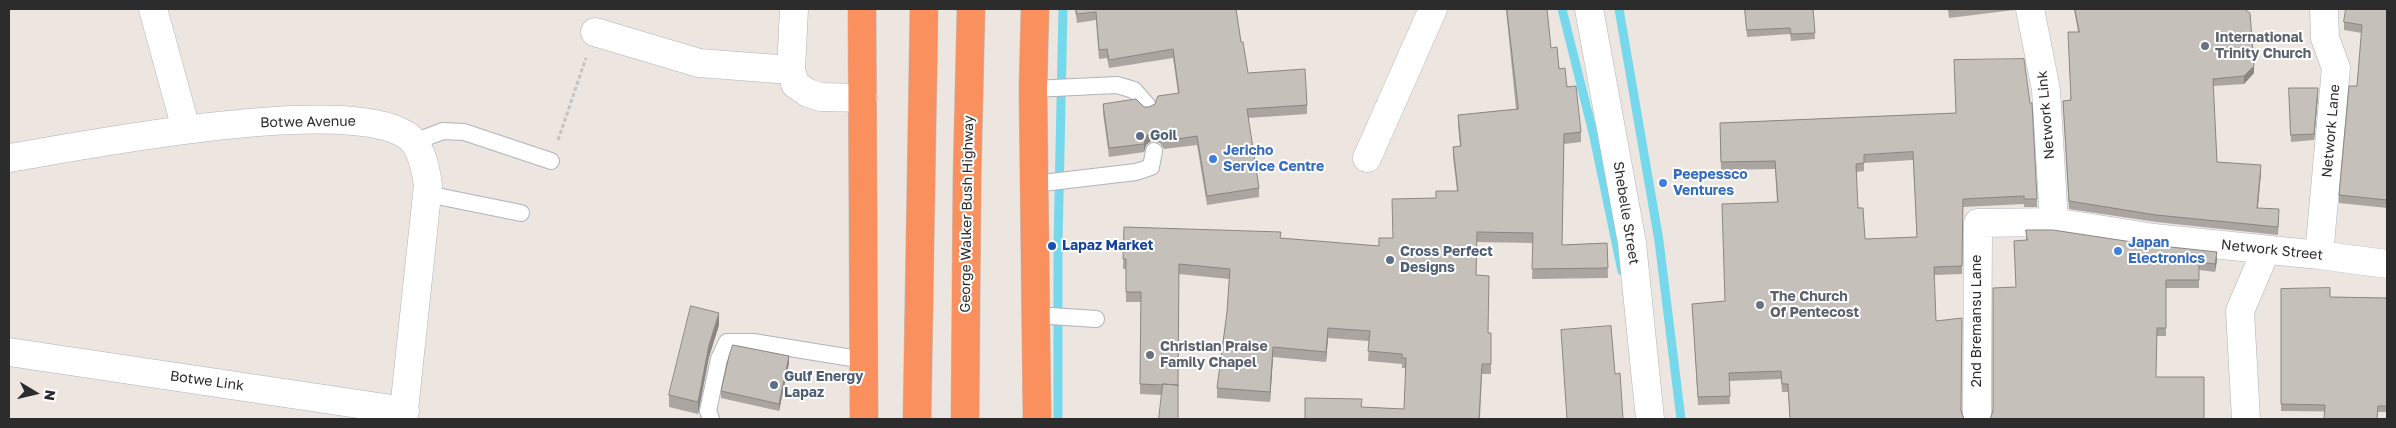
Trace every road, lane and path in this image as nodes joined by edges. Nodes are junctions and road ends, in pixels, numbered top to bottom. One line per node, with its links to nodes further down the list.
1 (153, 9): 16 (street)
2 (794, 9): 12 (street)
3 (862, 9): 14 (highway)
4 (924, 9): 37 (highway)
5 (971, 9): 38 (highway, George Walker Bush Highway)
6 (1035, 9): 13 (highway)
7 (1433, 9): 20 (street)
8 (1589, 9): 40 (street, Shebelle Street)
9 (2030, 9): 25 (street, Network Link)
10 (2324, 9): 28 (street, Network Lane)
11 (595, 32): 12 (street); 21 (path)
12 (791, 70): 14 (street)
13 (1032, 90): 15 (lane); 22 (highway)
14 (863, 98): 33 (highway)
15 (1148, 106)
16 (186, 129): 17 (street, Botwe Avenue); 19 (street, Botwe Avenue)
17 (414, 142): 21 (lane); 23 (street)
18 (1154, 151): 22 (lane)
19 (9, 158)
20 (1367, 158)
21 (551, 161)
22 (1034, 184): 30 (highway)
23 (427, 194): 24 (lane); 34 (street)
24 (520, 213)
25 (2054, 222): 26 (street, Network Street); 27 (street, Network Street)
26 (1978, 223): 41 (street, 2nd Bremansu Lane)
27 (2266, 250): 28 (street, Network Street); 42 (street)
28 (2320, 255): 29 (street, Network Street)
29 (2387, 264)
30 (1035, 315): 31 (lane); 39 (highway)
31 (1096, 319)
32 (9, 352): 34 (street, Botwe Link)
33 (864, 360): 35 (lane); 36 (highway)
34 (404, 415)
35 (711, 419)
36 (864, 419)
37 (917, 419)
38 (965, 419)
39 (1037, 419)
40 (1650, 419)
41 (1977, 419)
42 (2246, 419)

